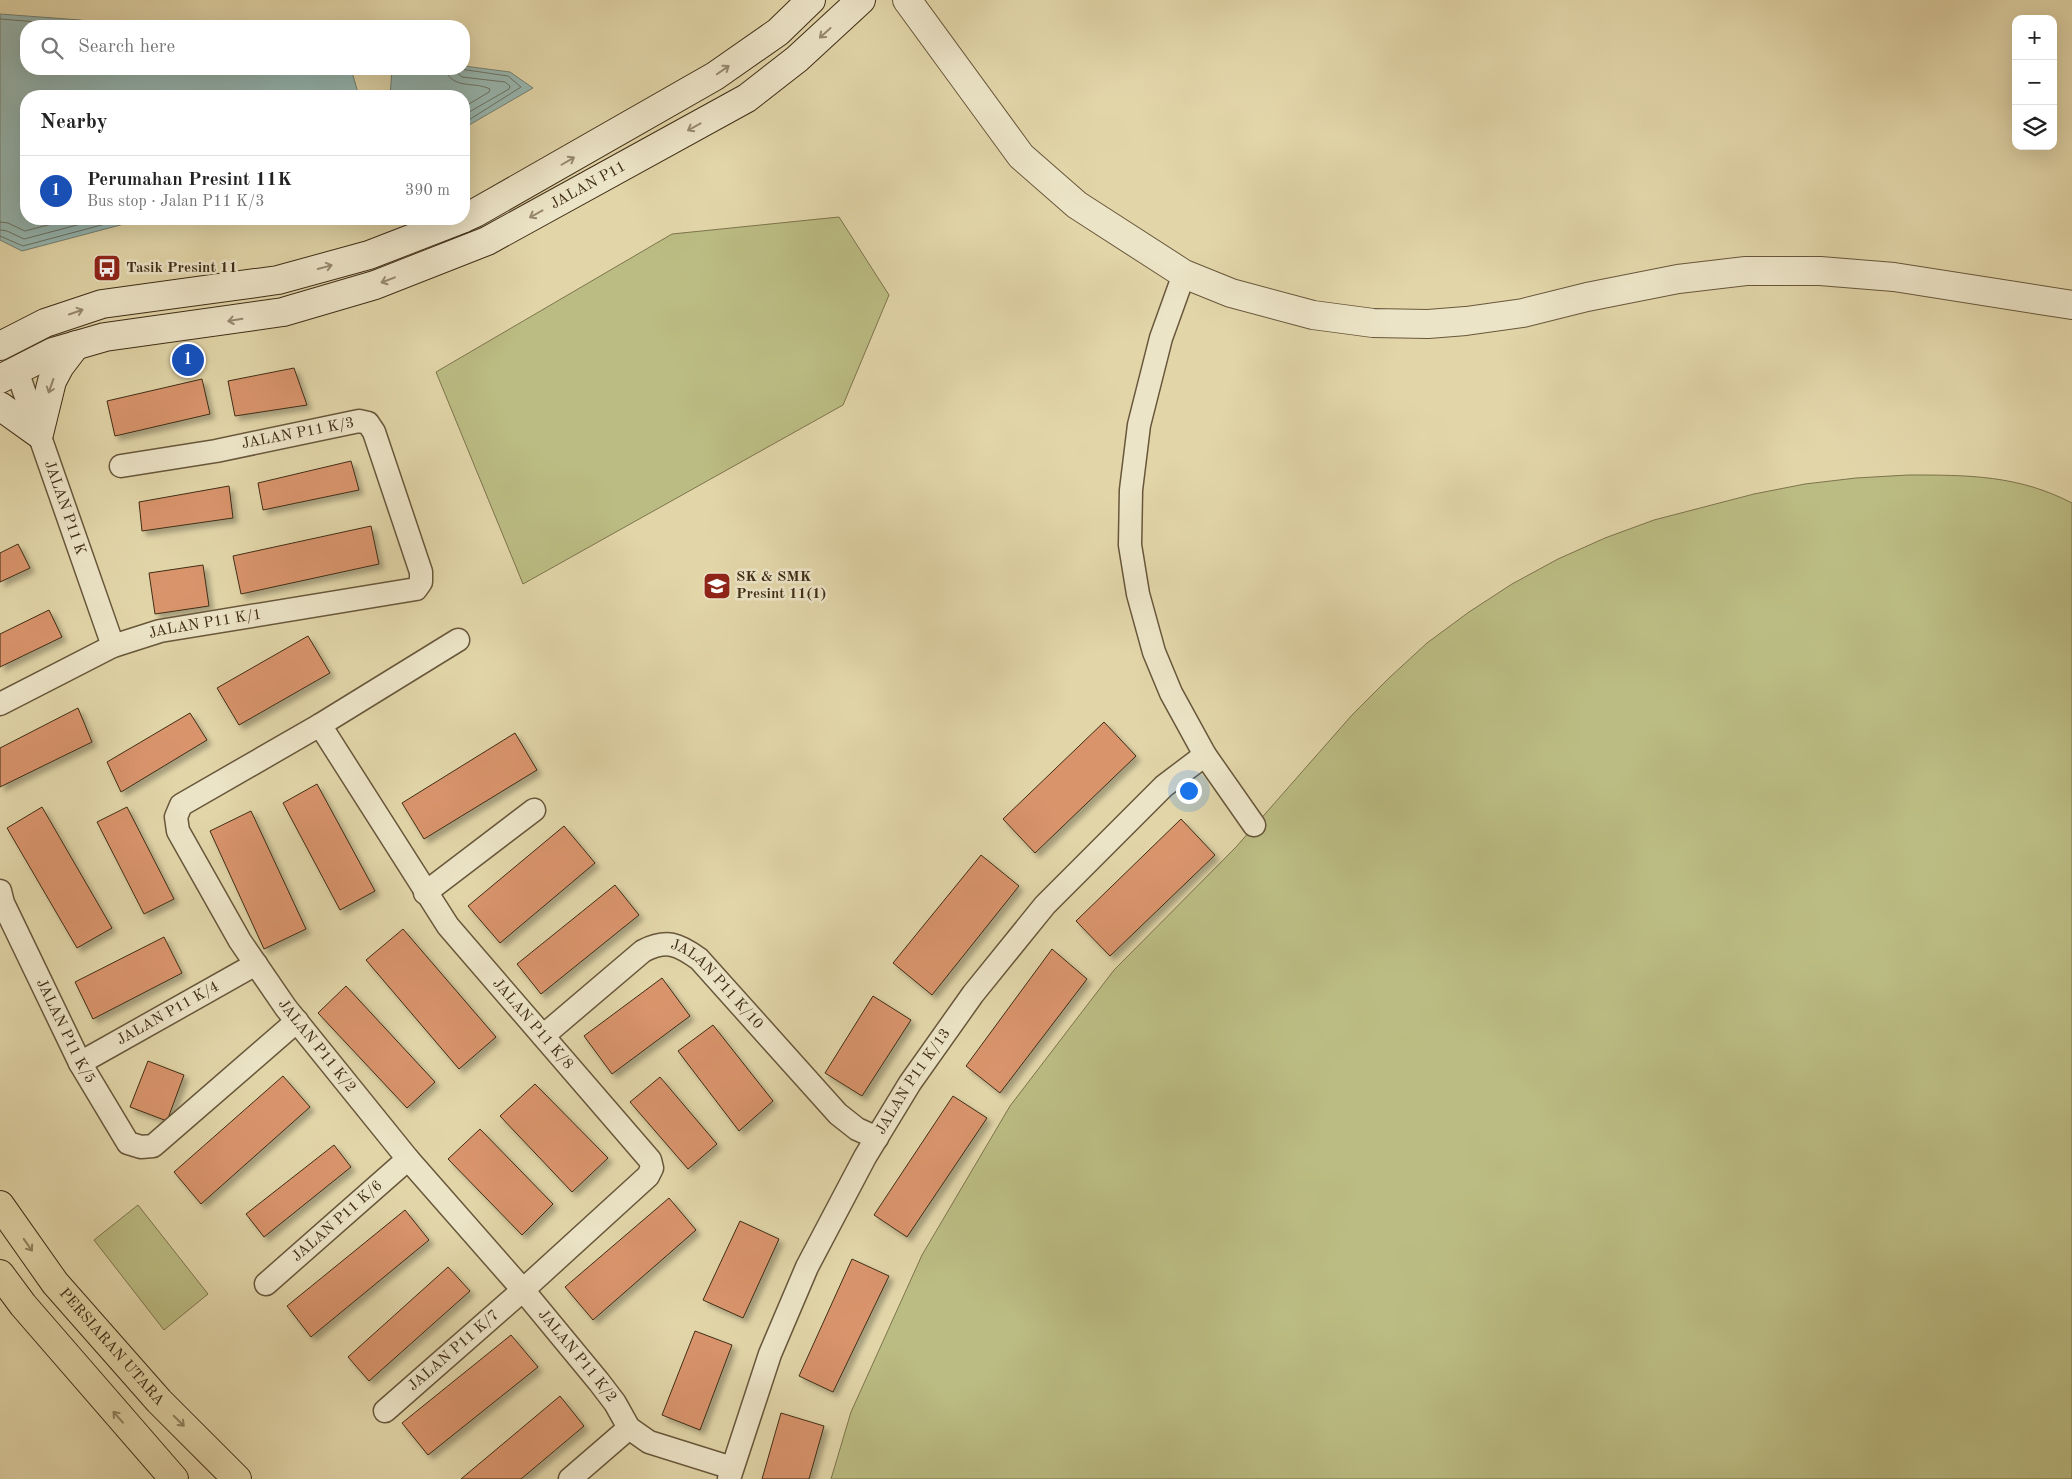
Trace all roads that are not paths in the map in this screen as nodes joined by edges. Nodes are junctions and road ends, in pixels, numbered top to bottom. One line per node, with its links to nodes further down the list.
1 (811, 0): 4 (main road, JALAN P11, one-way to 1)
2 (861, 0): 10 (main road, JALAN P11, one-way to 10)
3 (906, 0): 6 (main road)
4 (470, 216)
5 (445, 225): 8 (main road, JALAN P11, one-way to 5)
6 (1184, 274): 7 (main road); 20 (street)
7 (2072, 305)
8 (45, 323): 9 (main road, JALAN P11); 11 (main road)
9 (0, 346)
10 (76, 346): 11 (main road, JALAN P11); 13 (main road, one-way to 13)
11 (6, 371): 13 (street, JALAN P11 K)
12 (0, 406): 13 (main road)
13 (39, 434): 17 (street, JALAN P11 K)
14 (121, 466): 15 (street, JALAN P11 K/3)
15 (422, 582): 17 (street, JALAN P11 K/1)
16 (458, 640): 19 (street, JALAN P11 K/2)
17 (112, 646): 18 (street, JALAN P11 K/1)
18 (0, 704)
19 (320, 725): 24 (street, JALAN P11 K/8); 25 (street, JALAN P11 K/2)
20 (1205, 754): 22 (street); 29 (street, JALAN P11 K/13)
21 (534, 810): 24 (street)
22 (1254, 825)
23 (0, 891): 28 (street, JALAN P11 K/5)
24 (425, 893): 27 (street, JALAN P11 K/8)
25 (256, 964): 26 (street, JALAN P11 K/2); 28 (street, JALAN P11 K/4)
26 (296, 1021): 28 (street, JALAN P11 K/5); 30 (street, JALAN P11 K/2)
27 (543, 1036): 29 (street, JALAN P11 K/10); 34 (street, JALAN P11 K/8)
28 (80, 1064)
29 (877, 1138): 37 (street, JALAN P11 K/13)
30 (408, 1159): 33 (street, JALAN P11 K/6); 34 (street, JALAN P11 K/2)
31 (0, 1205): 39 (main road, PERSIARAN UTARA, one-way to 39)
32 (0, 1274): 38 (main road, one-way to 32)
33 (266, 1284)
34 (523, 1290): 35 (street, JALAN P11 K/7); 36 (street, JALAN P11 K/2)
35 (385, 1411)
36 (629, 1428): 37 (street, JALAN P11 K/2); 40 (street)
37 (730, 1473)
38 (174, 1479)
39 (237, 1479)
40 (570, 1479)

